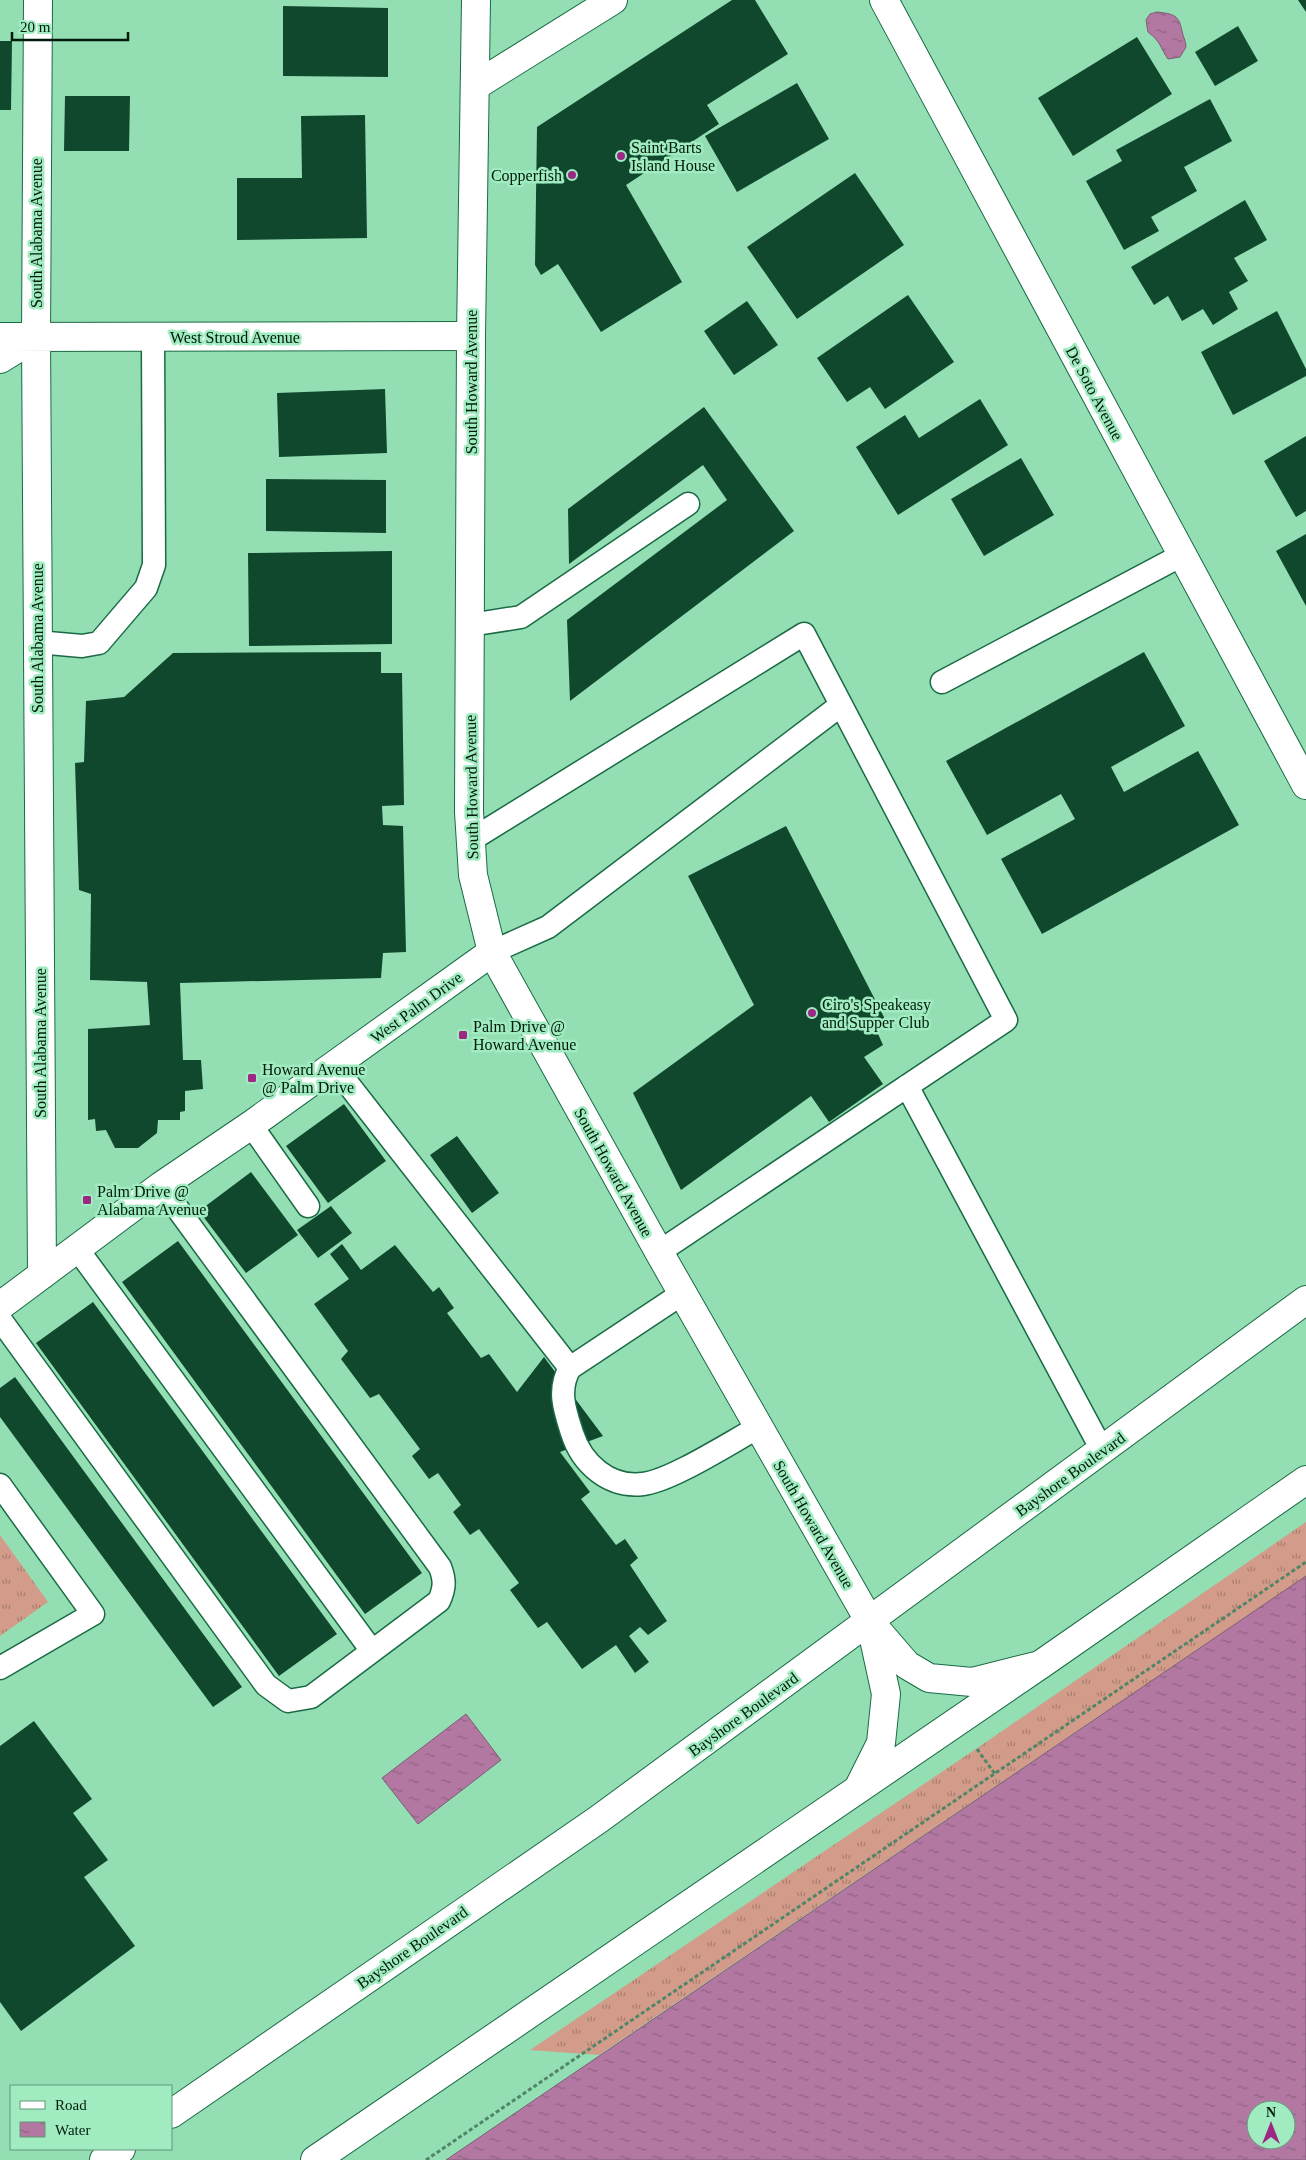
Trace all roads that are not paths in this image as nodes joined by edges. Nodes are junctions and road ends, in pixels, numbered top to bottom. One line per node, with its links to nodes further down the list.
1 (38, 0): 8 (main road, South Alabama Avenue)
2 (476, 0): 5 (main road, South Howard Avenue)
3 (613, 0): 5 (main road)
4 (884, 0): 12 (main road, De Soto Avenue)
5 (475, 86): 6 (main road, South Howard Avenue)
6 (471, 336): 9 (main road, West Stroud Avenue); 13 (main road, South Howard Avenue)
7 (0, 337): 8 (main road, West Stroud Avenue)
8 (36, 337): 9 (main road, West Stroud Avenue); 10 (main road); 14 (main road, South Alabama Avenue)
9 (153, 337): 14 (lane)
10 (0, 359)
11 (688, 504): 13 (lane)
12 (1182, 555): 15 (lane); 17 (main road, De Soto Avenue)
13 (470, 625): 18 (main road, South Howard Avenue)
14 (37, 642): 27 (main road, South Alabama Avenue)
15 (942, 682)
16 (841, 704): 18 (lane); 19 (lane); 21 (lane)
17 (1306, 785)
18 (471, 840): 19 (main road, South Howard Avenue)
19 (492, 952): 20 (main road, West Palm Drive); 26 (main road, South Howard Avenue)
20 (334, 1066): 22 (main road, West Palm Drive); 32 (lane)
21 (907, 1086): 26 (lane); 34 (lane)
22 (251, 1125): 23 (main road, West Palm Drive); 24 (lane)
23 (161, 1186): 25 (main road, West Palm Drive); 38 (lane)
24 (308, 1206)
25 (78, 1250): 27 (main road, West Palm Drive); 38 (lane)
26 (659, 1252): 28 (main road, South Howard Avenue)
27 (42, 1275): 30 (main road, West Palm Drive)
28 (683, 1294): 32 (lane); 33 (main road, South Howard Avenue)
29 (1306, 1300): 34 (main road, Bayshore Boulevard)
30 (0, 1306)
31 (0, 1319): 38 (lane)
32 (570, 1368): 33 (lane)
33 (759, 1427): 37 (main road, South Howard Avenue)
34 (1102, 1450): 37 (main road, Bayshore Boulevard)
35 (1306, 1480): 39 (main road)
36 (0, 1485): 40 (lane)
37 (870, 1622): 39 (main road, South Howard Avenue); 41 (main road, South Howard Avenue); 42 (main road, Bayshore Boulevard)
38 (372, 1651)
39 (1040, 1665): 41 (main road)
40 (0, 1668)
41 (859, 1788): 45 (main road)
42 (172, 2113)
43 (119, 2150): 44 (main road)
44 (104, 2160)
45 (315, 2160)

